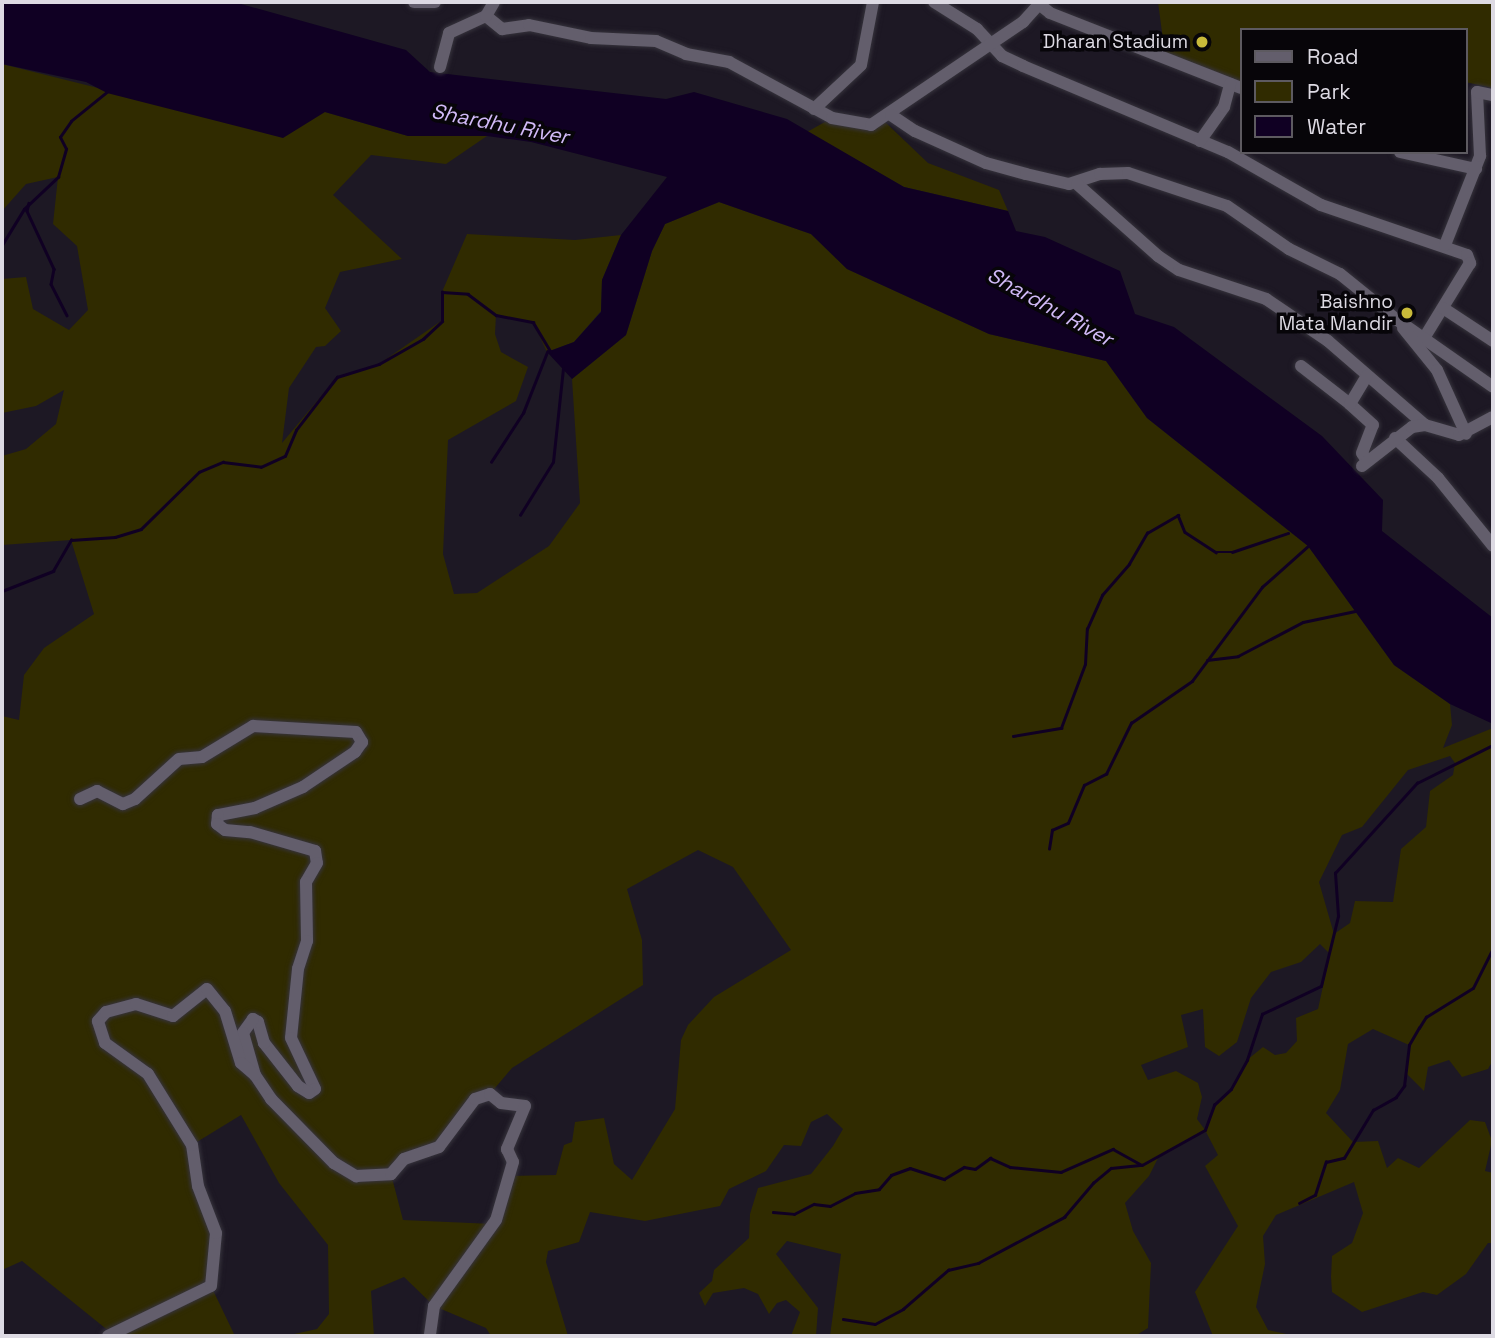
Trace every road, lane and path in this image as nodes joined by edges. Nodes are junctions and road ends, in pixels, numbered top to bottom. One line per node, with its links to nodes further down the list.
1 (414, 2): 2 (street)
2 (435, 2)
3 (494, 2): 7 (street)
4 (873, 2): 12 (street)
5 (934, 2): 8 (street)
6 (1040, 3): 8 (street); 10 (street)
7 (486, 16): 9 (street); 12 (street)
8 (993, 43): 13 (street); 14 (street)
9 (440, 67)
10 (1235, 86): 14 (street)
11 (1493, 96): 16 (street)
12 (814, 109): 13 (street)
13 (891, 115): 17 (street)
14 (1200, 141): 18 (street)
15 (1409, 154): 16 (street)
16 (1476, 169): 18 (street)
17 (1077, 184): 20 (street); 24 (street)
18 (1445, 244): 19 (street)
19 (1443, 308): 21 (street); 22 (street)
20 (1396, 320): 21 (street); 29 (street)
21 (1424, 338): 25 (street)
22 (1493, 341)
23 (1301, 366): 26 (street)
24 (1367, 376): 26 (street); 28 (street)
25 (1493, 387)
26 (1350, 404): 30 (street)
27 (1493, 417): 29 (street)
28 (1425, 425): 29 (street); 30 (street)
29 (1470, 432)
30 (1395, 438): 31 (street)
31 (1493, 545)
32 (80, 799): 33 (street)
33 (255, 1075): 34 (street); 35 (street)
34 (108, 1336)
35 (430, 1336)

